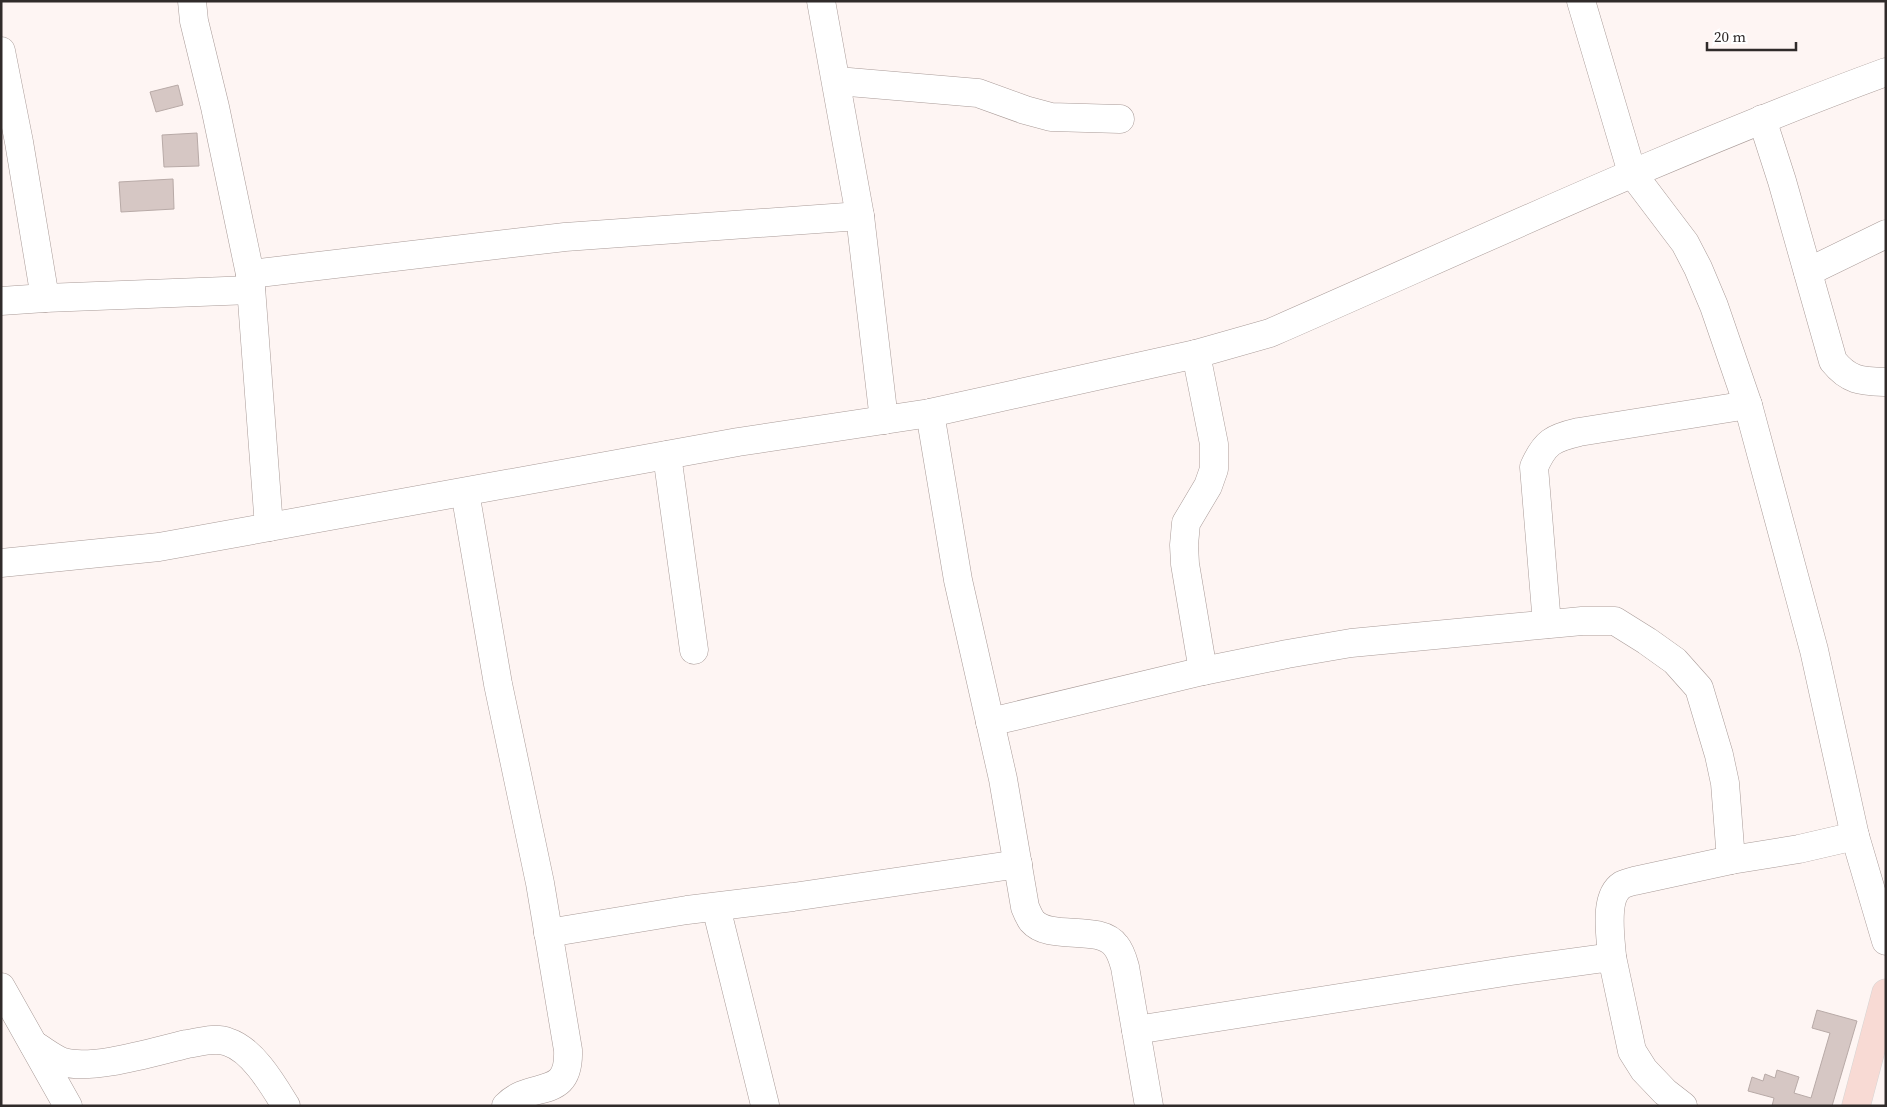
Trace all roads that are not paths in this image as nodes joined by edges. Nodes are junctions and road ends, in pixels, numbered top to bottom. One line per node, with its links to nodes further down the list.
1 (192, 1): 13 (street)
2 (821, 1): 6 (street)
3 (1581, 1): 9 (street)
4 (1, 51): 14 (street)
5 (1886, 72): 8 (street)
6 (836, 81): 7 (street); 10 (street)
7 (1120, 119)
8 (1762, 119): 9 (street); 12 (street)
9 (1632, 173): 16 (street); 18 (street)
10 (860, 216): 13 (street); 20 (street)
11 (1886, 234): 12 (street)
12 (1808, 272): 17 (street)
13 (250, 282): 14 (street); 23 (street)
14 (45, 298): 15 (street)
15 (1, 301)
16 (1196, 354): 19 (street); 27 (street)
17 (1886, 382)
18 (1748, 405): 25 (street); 29 (street)
19 (930, 413): 20 (street); 28 (street)
20 (884, 420): 21 (street)
21 (667, 455): 22 (street); 26 (street)
22 (465, 492): 23 (street); 33 (street)
23 (269, 527): 24 (street)
24 (1, 563)
25 (1547, 624): 27 (street); 30 (street)
26 (694, 650)
27 (1203, 671): 28 (street)
28 (990, 722): 31 (street)
29 (1855, 836): 30 (street); 34 (street)
30 (1731, 860): 35 (street)
31 (1018, 864): 32 (street); 38 (street)
32 (716, 907): 33 (street); 41 (street)
33 (548, 933): 44 (street)
34 (1886, 941)
35 (1612, 957): 38 (street); 46 (street)
36 (1, 987): 39 (street)
37 (1886, 992): 40 (main road)
38 (1136, 1030): 45 (street)
39 (34, 1045): 42 (street); 43 (street)
40 (1859, 1103)
41 (765, 1105)
42 (68, 1106)
43 (286, 1106)
44 (506, 1106)
45 (1149, 1106)
46 (1683, 1106)

